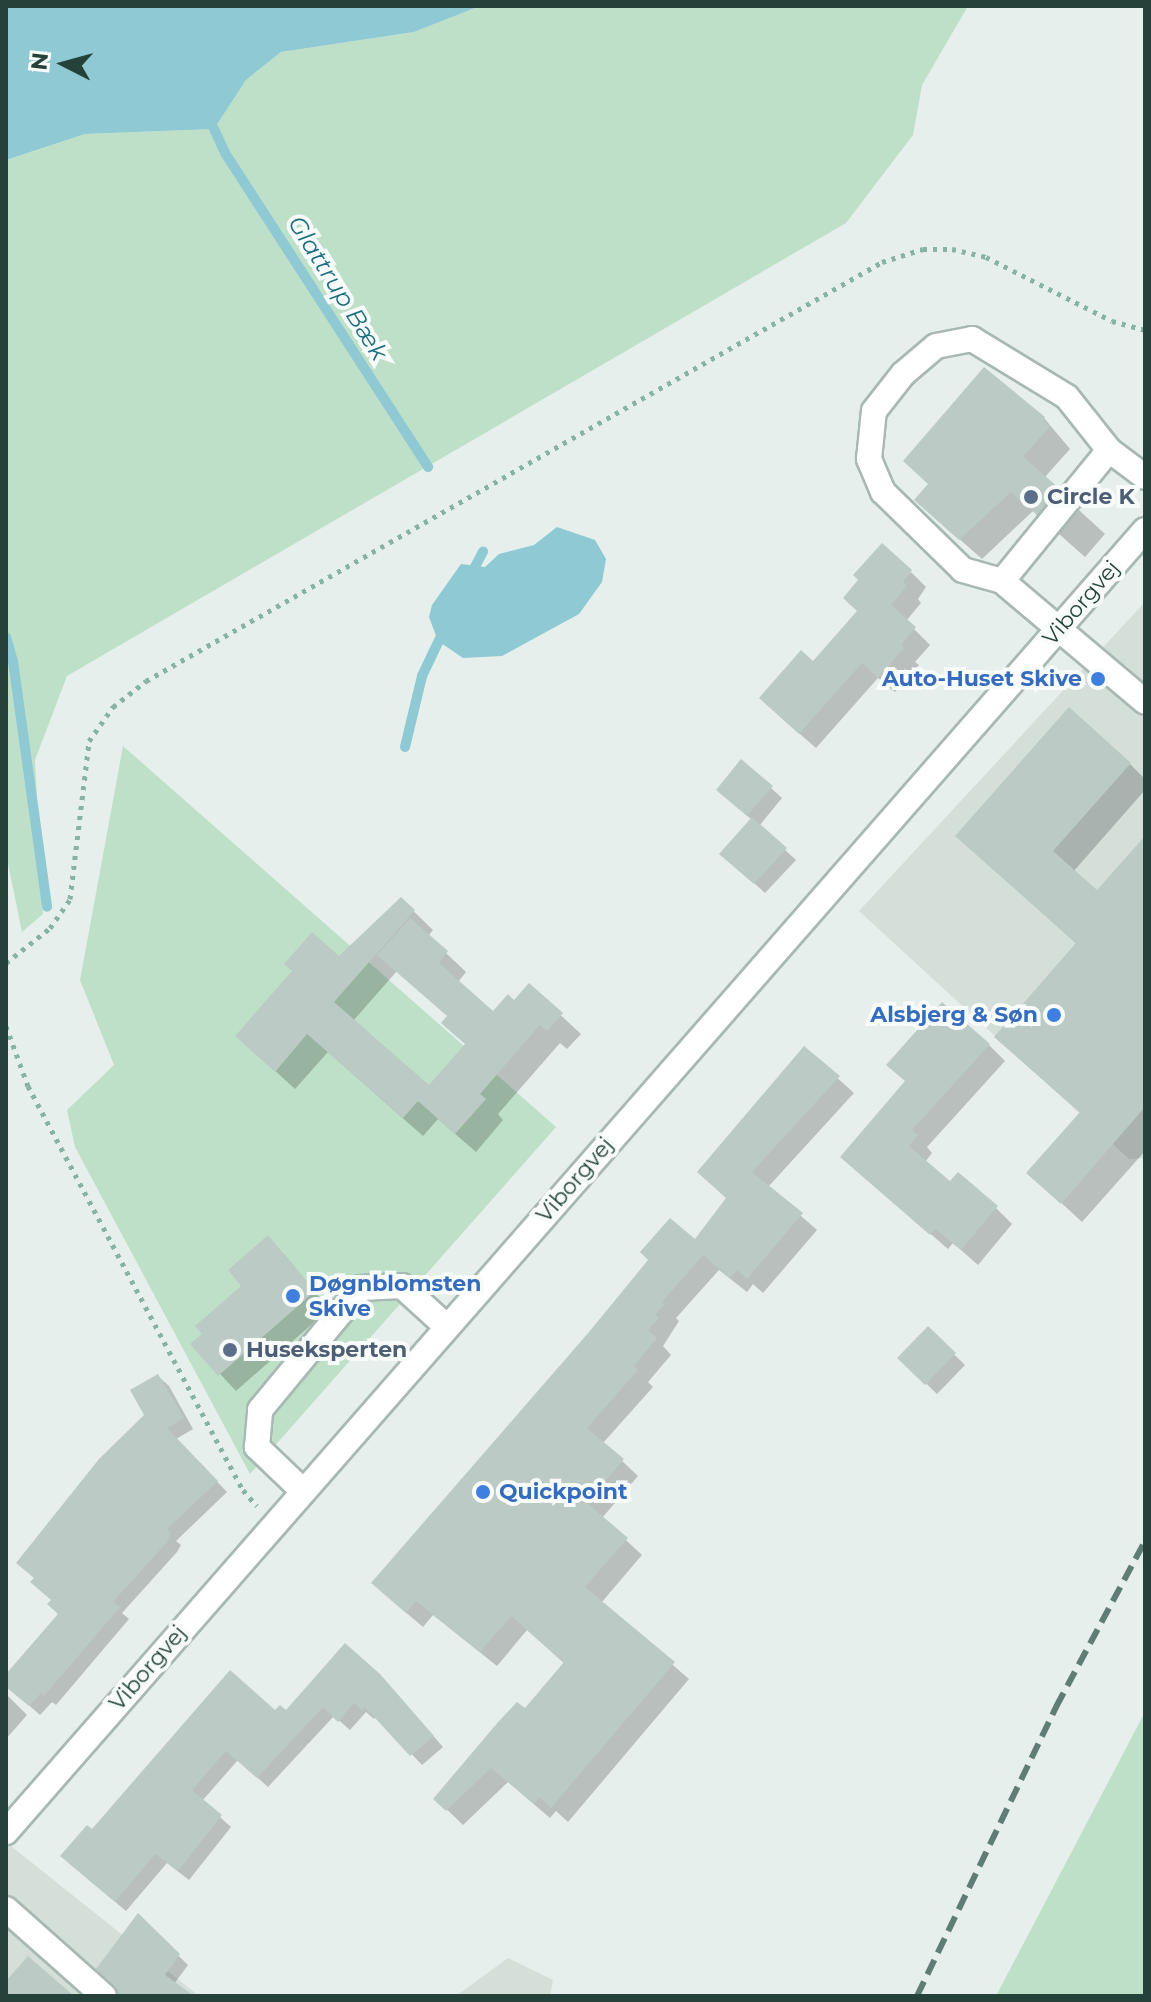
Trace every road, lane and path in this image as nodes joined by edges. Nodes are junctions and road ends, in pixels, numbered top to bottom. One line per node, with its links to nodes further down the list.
1 (1145, 330): 8 (path)
2 (1109, 450): 3 (street); 5 (street); 5 (street)
3 (1145, 477)
4 (1145, 530): 6 (street, Viborgvej)
5 (1002, 581): 6 (street)
6 (1059, 627): 7 (street); 10 (street, Viborgvej)
7 (1145, 702)
8 (6, 963)
9 (6, 1026): 12 (path)
10 (447, 1327): 11 (street, Viborgvej); 11 (street)
11 (303, 1491): 12 (street, Viborgvej)
12 (274, 1524): 13 (street, Viborgvej)
13 (6, 1832)
14 (6, 1909): 15 (street)
15 (104, 1996)

